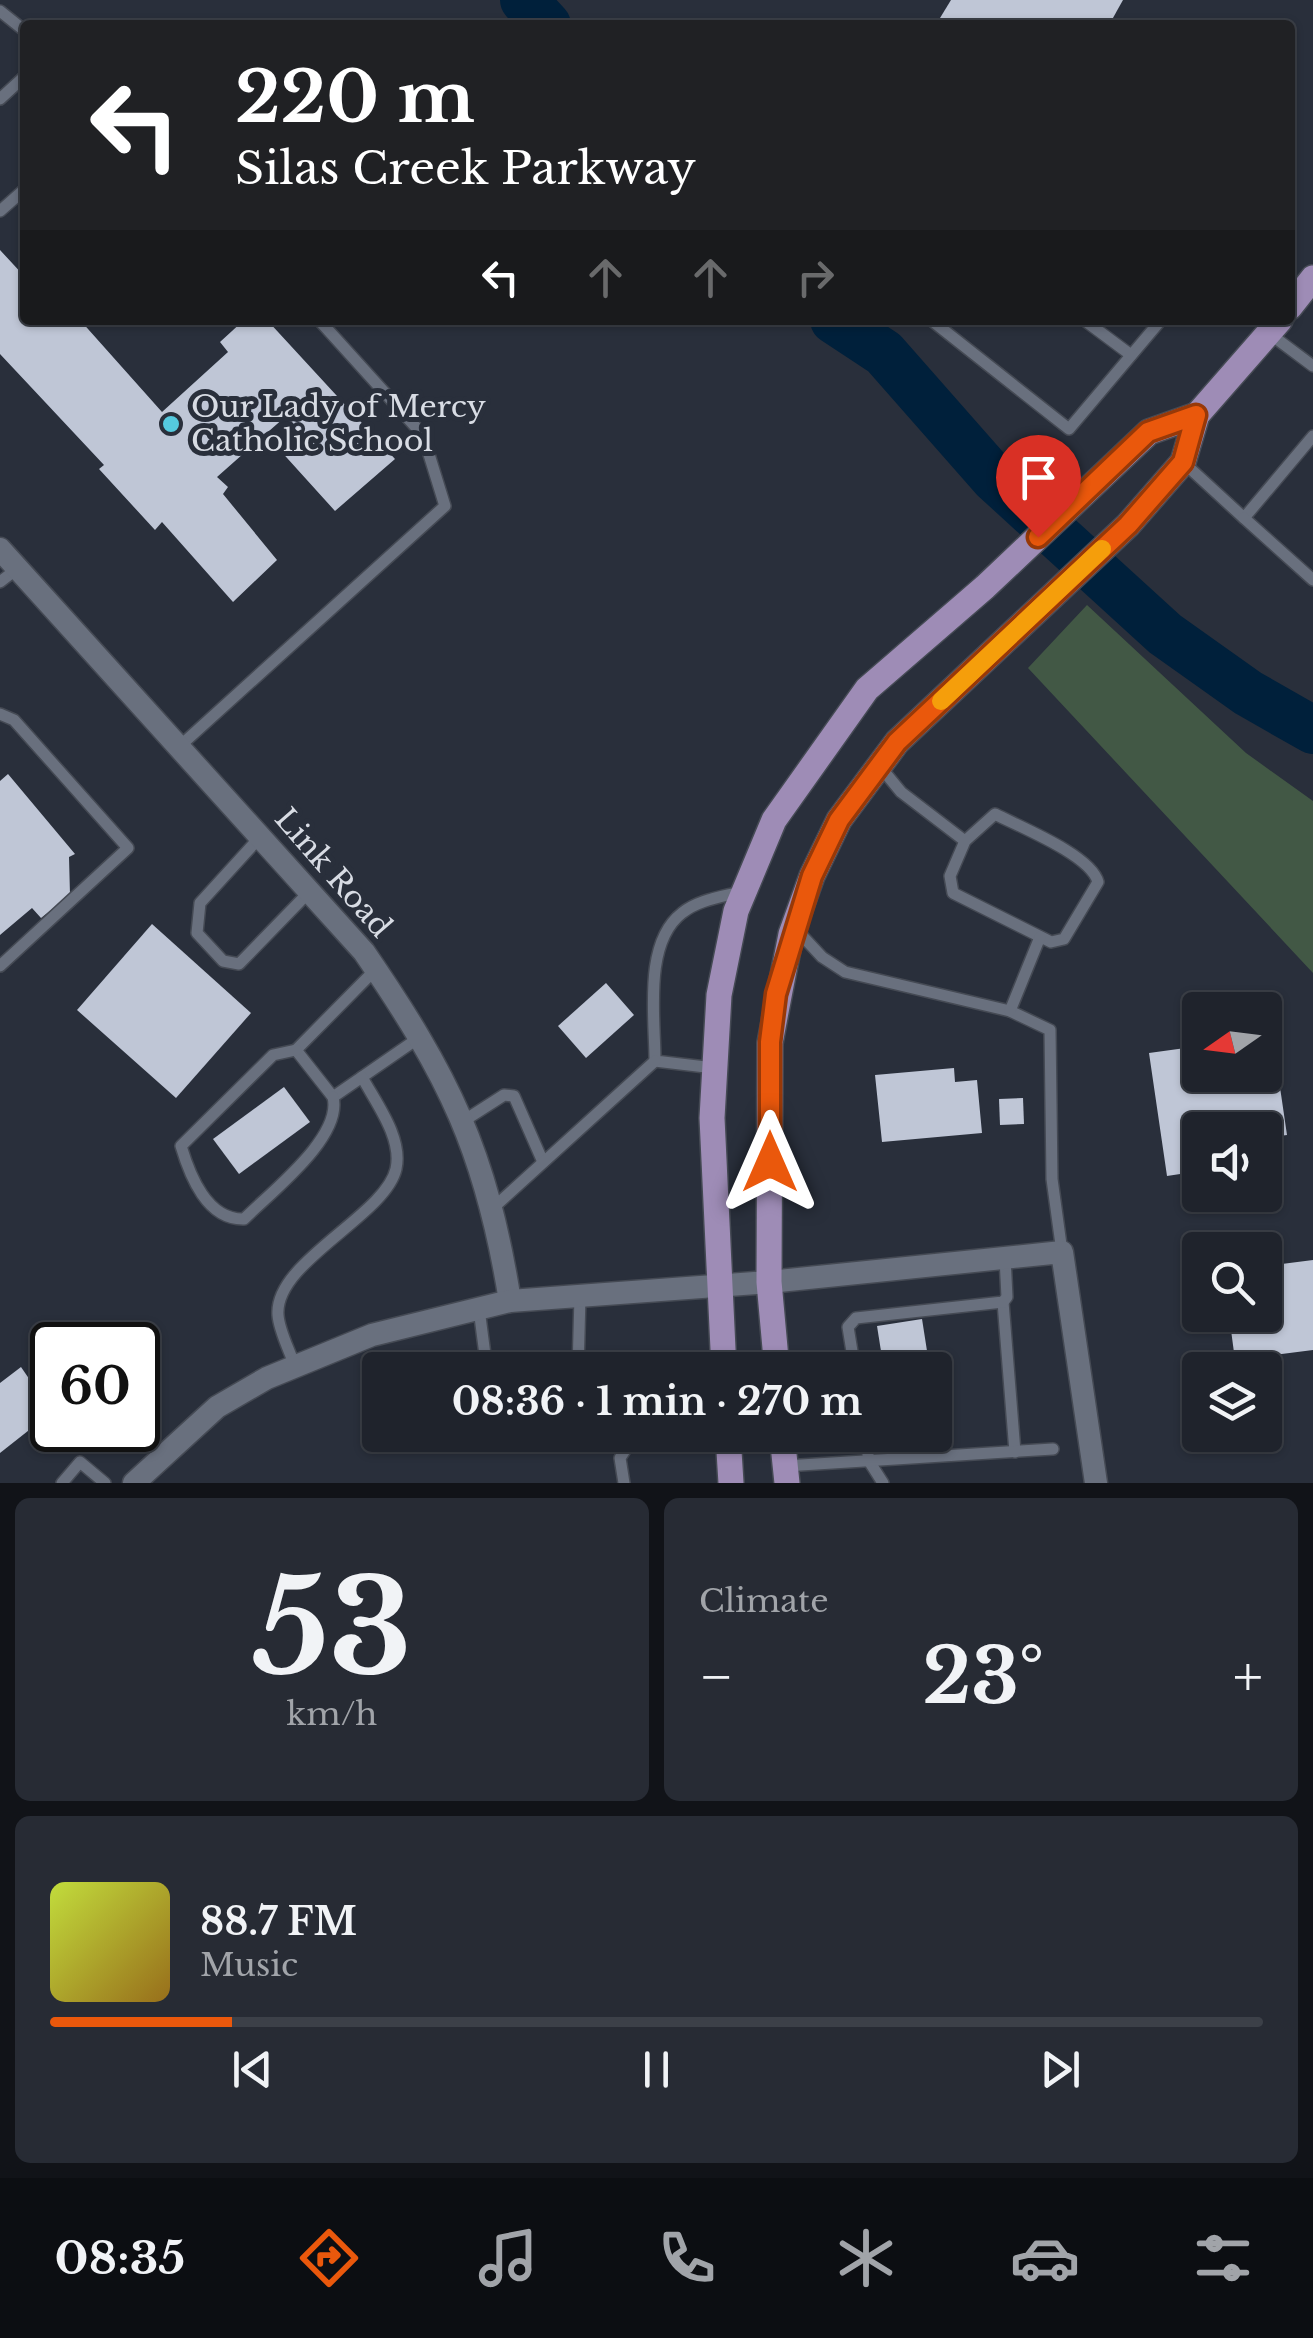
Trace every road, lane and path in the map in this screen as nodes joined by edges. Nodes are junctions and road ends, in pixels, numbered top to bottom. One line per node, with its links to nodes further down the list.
1 (0, 11): 2 (lane)
2 (20, 27)
3 (20, 81): 4 (lane)
4 (0, 99)
5 (1313, 278): 6 (main road)
6 (1295, 301)
7 (324, 325): 22 (lane)
8 (937, 325): 12 (lane)
9 (1091, 325): 12 (lane)
10 (1158, 325): 12 (lane)
11 (1275, 327): 13 (lane); 14 (main road)
12 (1131, 355)
13 (1313, 366)
14 (1196, 415): 16 (main road); 26 (main road)
15 (1313, 436): 17 (lane)
16 (1183, 462): 17 (lane); 23 (main road)
17 (1244, 518): 20 (lane)
18 (0, 548): 19 (street, Link Road)
19 (9, 575): 22 (street, Link Road)
20 (1313, 580)
21 (0, 714): 30 (lane)
22 (180, 746): 24 (street, Link Road)
23 (878, 764): 25 (lane); 28 (main road)
24 (261, 836): 27 (street, Link Road); 27 (lane)
25 (965, 841): 29 (lane); 29 (lane)
26 (744, 890): 35 (lane); 36 (main road)
27 (310, 891): 31 (street, Link Road)
28 (794, 927): 32 (lane); 44 (main road)
29 (1040, 937): 32 (lane)
30 (0, 966)
31 (376, 969): 33 (street, Link Road); 34 (lane)
32 (1010, 1011): 42 (lane)
33 (420, 1038): 37 (lane); 39 (street, Link Road)
34 (296, 1050): 38 (lane); 38 (lane)
35 (656, 1061): 36 (lane); 40 (lane)
36 (715, 1068): 45 (main road)
37 (362, 1077): 38 (lane); 55 (lane)
38 (333, 1096)
39 (464, 1120): 40 (lane); 41 (street, Link Road)
40 (544, 1162): 41 (lane)
41 (493, 1208): 47 (street, Link Road)
42 (1062, 1252): 43 (street); 69 (street)
43 (1005, 1258): 44 (street); 48 (lane)
44 (769, 1282): 45 (street); 53 (main road)
45 (718, 1286): 46 (street); 52 (main road)
46 (580, 1296): 47 (street); 51 (lane)
47 (510, 1301): 49 (street)
48 (1003, 1302): 54 (lane); 60 (lane)
49 (479, 1308): 50 (lane); 55 (street)
50 (485, 1352)
51 (578, 1352)
52 (723, 1352)
53 (775, 1352)
54 (852, 1352)
55 (295, 1366): 65 (street)
56 (1053, 1449): 60 (lane)
57 (623, 1452): 66 (lane)
58 (729, 1452): 67 (main road)
59 (868, 1452): 61 (lane)
60 (1015, 1452): 61 (lane)
61 (869, 1461): 62 (lane); 68 (lane)
62 (786, 1474)
63 (62, 1483): 64 (lane)
64 (105, 1483)
65 (134, 1483)
66 (624, 1483)
67 (731, 1483)
68 (883, 1483)
69 (1096, 1483)

